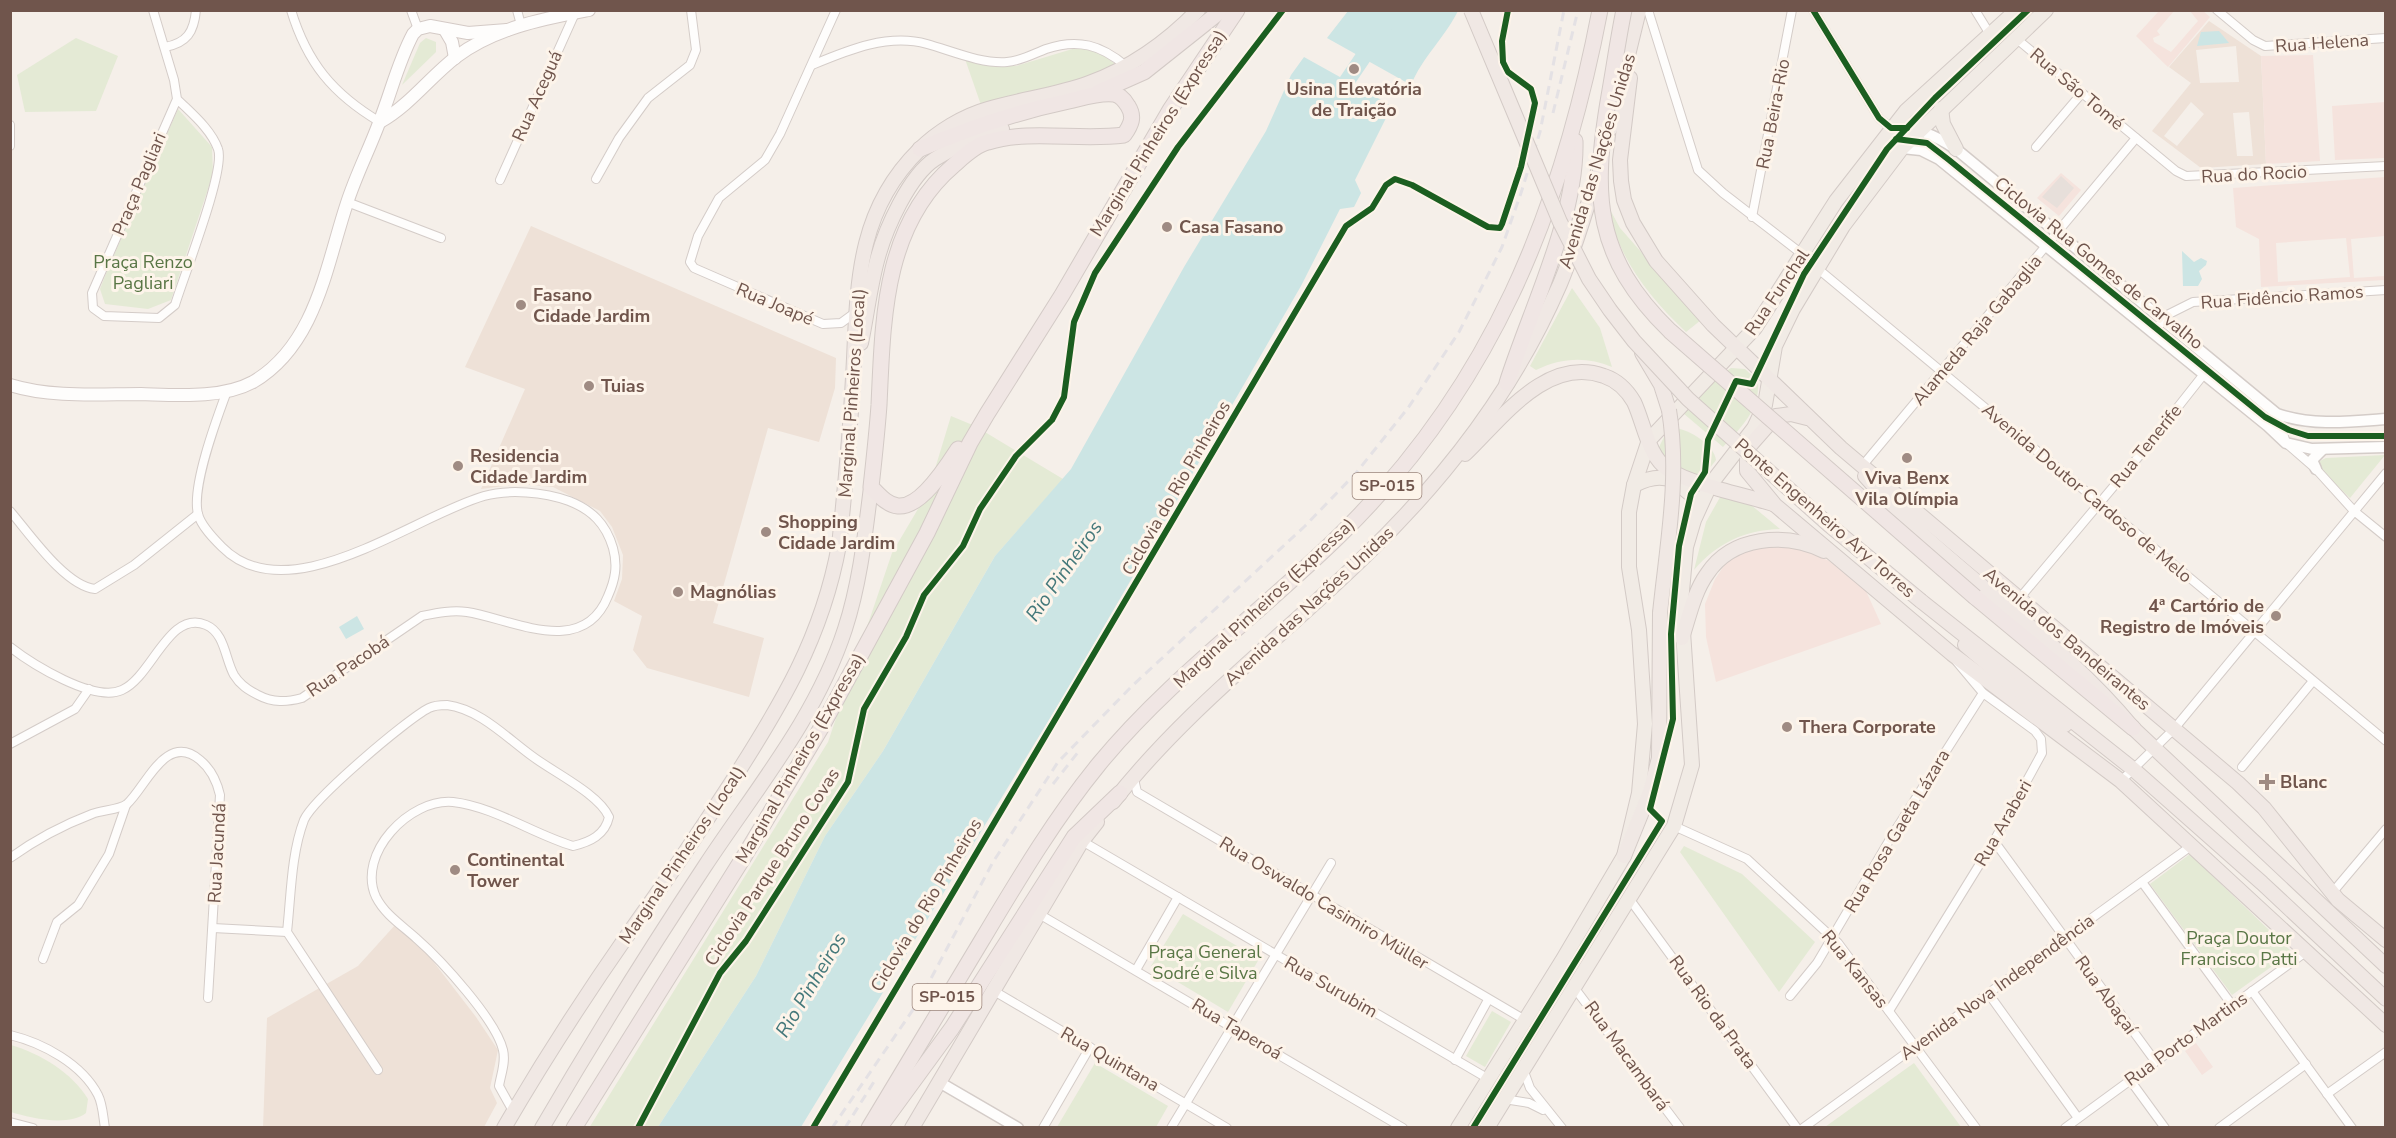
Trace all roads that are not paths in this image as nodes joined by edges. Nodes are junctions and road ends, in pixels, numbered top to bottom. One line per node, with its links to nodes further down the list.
1 (153, 10): 32 (street, Praça Pagliari)
2 (196, 10): 32 (street)
3 (291, 10): 43 (street)
4 (411, 10): 26 (street)
5 (518, 10): 25 (street)
6 (589, 10): 24 (main road)
7 (691, 10): 58 (street)
8 (836, 10): 35 (street)
9 (1198, 10): 36 (highway, Marginal Pinheiros (Local))
10 (1222, 10): 38 (highway)
11 (1237, 10): 80 (highway, Marginal Pinheiros (Expressa))
12 (1471, 10): 71 (highway, Ponte Engenheiro Ary Torres, bridge)
13 (1600, 10): 45 (highway, Marginal Pinheiros (Expressa) / SP-015)
14 (1624, 10): 113 (highway, bridge)
15 (1639, 10): 33 (highway, Avenida das Nações Unidas)
16 (1648, 10): 61 (street)
17 (1792, 10): 61 (street, Rua Beira-Rio)
18 (1813, 10): 46 (street)
19 (1975, 10): 29 (street)
20 (2017, 10): 29 (main road, Rua Funchal)
21 (2022, 10): 31 (main road)
22 (2046, 10): 31 (main road, Rua Funchal)
23 (2217, 10): 30 (street, Rua Helena)
24 (575, 13): 25 (main road); 59 (street, Rua Aceguá)
25 (521, 25): 28 (main road)
26 (418, 28): 27 (main road); 40 (main road)
27 (445, 30): 28 (main road); 34 (main road)
28 (507, 30): 34 (main road)
29 (1991, 36): 46 (main road, Rua Funchal)
30 (2385, 38)
31 (2018, 40): 37 (street, Rua São Tomé); 41 (main road, Rua Funchal)
32 (165, 47): 39 (street, Praça Pagliari)
33 (1630, 52): 72 (highway, Avenida dos Bandeirantes); 77 (highway, Avenida das Nações Unidas)
34 (455, 58): 42 (main road)
35 (812, 65): 36 (street); 68 (street, Rua Joapé)
36 (1126, 66): 55 (highway, Marginal Pinheiros (Local))
37 (2082, 93): 50 (street, Rua São Tomé); 53 (street)
38 (1091, 96): 51 (highway); 55 (highway)
39 (177, 99): 39 (street, Praça Pagliari)
40 (386, 100): 42 (main road); 43 (main road)
41 (1941, 109): 48 (main road, Rua Funchal); 56 (main road)
42 (399, 111): 43 (main road)
43 (380, 122): 60 (main road)
44 (10, 125): 49 (street)
45 (1574, 125): 77 (highway); 187 (highway, Marginal Pinheiros (Expressa) / SP-015)
46 (1891, 128): 48 (street); 65 (main road, Rua Funchal)
47 (1002, 129): 51 (highway); 74 (highway)
48 (1918, 131): 54 (main road, Rua Funchal); 56 (street)
49 (11, 137): 52 (street)
50 (2136, 138): 57 (street, Rua do Rocio); 62 (street, Alameda Raja Gabaglia)
51 (985, 142): 95 (highway)
52 (10, 146)
53 (2036, 147)
54 (1902, 148): 64 (street); 66 (main road, Rua Funchal)
55 (920, 149): 68 (highway, Marginal Pinheiros (Local))
56 (1956, 149): 62 (street)
57 (2385, 166)
58 (596, 178)
59 (500, 180)
60 (347, 202): 63 (street); 79 (main road)
61 (1752, 217): 65 (street)
62 (2058, 232): 64 (street, Alameda Raja Gabaglia); 69 (street)
63 (441, 238)
64 (2046, 247): 70 (street); 73 (street, Alameda Raja Gabaglia)
65 (1802, 254): 72 (main road, Rua Funchal)
66 (1816, 268): 73 (street, Avenida Doutor Cardoso de Melo); 76 (main road, Rua Funchal)
67 (2385, 290): 69 (street, Rua Fidêncio Ramos)
68 (856, 312): 74 (highway, Marginal Pinheiros (Local))
69 (2163, 320): 70 (street, Rua Fidêncio Ramos); 81 (street)
70 (2152, 333): 75 (street)
71 (1634, 341): 105 (highway, Ponte Engenheiro Ary Torres, bridge); 130 (highway, bridge)
72 (1737, 348): 76 (highway, Avenida dos Bandeirantes); 84 (main road, Rua Funchal)
73 (1942, 372): 89 (street, Alameda Raja Gabaglia); 97 (street, Avenida Doutor Cardoso de Melo)
74 (853, 374): 177 (highway, Marginal Pinheiros (Local))
75 (2204, 374): 85 (street); 97 (street, Rua Tenerife)
76 (1769, 380): 83 (highway, Avenida dos Bandeirantes); 94 (main road, Rua Funchal)
77 (1507, 383): 92 (highway, Avenida das Nações Unidas)
78 (10, 385): 79 (main road)
79 (227, 391): 101 (street)
80 (987, 414): 95 (highway); 186 (highway, Marginal Pinheiros (Expressa))
81 (2277, 414): 82 (street); 85 (street)
82 (2385, 419)
83 (1812, 422): 87 (highway, Avenida dos Bandeirantes); 98 (highway)
84 (1649, 440): 92 (highway); 93 (main road); 94 (highway)
85 (2286, 443): 88 (street); 90 (street)
86 (2385, 447): 88 (street)
87 (1841, 448): 89 (highway, Avenida dos Bandeirantes); 113 (highway, Avenida dos Bandeirantes)
88 (2322, 450): 90 (street)
89 (1863, 465): 104 (highway, Avenida dos Bandeirantes)
90 (2316, 469): 100 (street)
91 (2385, 473): 100 (street)
92 (1439, 478): 121 (highway, Avenida das Nações Unidas)
93 (1634, 485): 96 (main road); 130 (main road)
94 (1710, 485): 96 (main road, Rua Funchal); 98 (highway)
95 (872, 487): 185 (highway)
96 (1701, 503): 107 (main road, Rua Funchal)
97 (2100, 503): 104 (street, Rua Tenerife); 106 (street, Avenida Doutor Cardoso de Melo)
98 (1775, 505): 103 (highway)
99 (10, 511): 101 (street)
100 (2354, 511): 102 (street); 106 (street)
101 (198, 514): 111 (street, Rua Pacobá)
102 (2385, 537)
103 (1846, 566): 107 (highway); 109 (highway)
104 (2021, 602): 114 (highway, Avenida dos Bandeirantes)
105 (1935, 613): 118 (highway); 120 (highway)
106 (2255, 632): 110 (street, Avenida Doutor Cardoso de Melo); 114 (street)
107 (1682, 638): 125 (main road, Rua Funchal)
108 (10, 646): 111 (street, Rua Pacobá)
109 (1952, 654): 112 (street, Rua Araberi); 118 (highway)
110 (2313, 681): 115 (street, Avenida Doutor Cardoso de Melo); 119 (street)
111 (89, 689): 116 (street)
112 (1983, 693): 127 (street, Rua Araberi); 141 (street, Rua Rosa Gaeta Lázara)
113 (2133, 728): 117 (highway, Avenida dos Bandeirantes)
114 (2174, 729): 117 (street); 134 (highway, Avenida dos Bandeirantes)
115 (2385, 741)
116 (10, 744)
117 (2156, 747): 120 (street); 147 (highway, Avenida dos Bandeirantes)
118 (2098, 761): 122 (highway)
119 (2242, 767)
120 (2133, 769): 122 (street); 155 (highway)
121 (1134, 777): 123 (highway, Avenida das Nações Unidas); 135 (street, Rua Oswaldo Casimiro Müller)
122 (2121, 781): 129 (highway)
123 (1120, 793): 128 (highway, Avenida das Nações Unidas); 188 (highway)
124 (126, 805): 131 (street); 139 (street, Rua Jacundá); 146 (street, Rua Jacundá)
125 (1674, 826): 137 (main road, Rua Funchal); 141 (street, Rua Kansas)
126 (2385, 829): 134 (street)
127 (1994, 840): 142 (street, Rua Abaçaí); 158 (street, Rua Araberi)
128 (1082, 841): 136 (street, Rua Surubim); 138 (highway, Avenida das Nações Unidas)
129 (2191, 846): 133 (street, Avenida Nova Independência); 144 (highway)
130 (1624, 856): 159 (main road)
131 (10, 858)
132 (1331, 863): 135 (street)
133 (2142, 882): 142 (street, Avenida Nova Independência); 157 (street)
134 (2332, 893): 143 (highway, Avenida dos Bandeirantes)
135 (1311, 895): 145 (street); 156 (street, Rua Oswaldo Casimiro Müller)
136 (1178, 897): 145 (street, Rua Surubim); 148 (street)
137 (1628, 897): 149 (main road, Rua Funchal); 199 (street, Rua Rio da Prata)
138 (1039, 914): 148 (street, Rua Taperoá); 150 (highway, Avenida das Nações Unidas)
139 (213, 928): 140 (street); 154 (street, Rua Jacundá)
140 (287, 932): 170 (street); 177 (street)
141 (1833, 938): 153 (street, Rua Rosa Gaeta Lázara); 158 (street, Rua Kansas)
142 (2065, 938): 152 (street, Avenida Nova Independência); 167 (street, Rua Abaçaí)
143 (2385, 940)
144 (2307, 951): 151 (street, Rua Porto Martins); 160 (highway)
145 (1276, 955): 161 (street); 166 (street, Rua Surubim)
146 (43, 958)
147 (2385, 966)
148 (1137, 970): 161 (street, Rua Taperoá)
149 (1573, 986): 169 (main road, Rua Funchal); 198 (street, Rua Macambará)
150 (994, 991): 164 (street, Rua Quintana); 173 (highway, Avenida das Nações Unidas)
151 (2252, 991): 157 (street, Rua Porto Martins); 168 (street)
152 (1988, 993): 163 (street, Avenida Nova Independência); 179 (street)
153 (1790, 996)
154 (207, 998)
155 (2385, 999)
156 (1488, 1000): 159 (street, Rua Oswaldo Casimiro Müller); 166 (street)
157 (2232, 1005): 167 (street, Rua Porto Martins)
158 (1889, 1011): 163 (street, Rua Kansas)
159 (1525, 1020): 171 (main road)
160 (2385, 1025)
161 (1232, 1027): 176 (street); 194 (street, Rua Taperoá)
162 (10, 1035): 183 (street)
163 (1916, 1046): 200 (street, Avenida Nova Independência); 201 (street, Rua Kansas)
164 (1090, 1047): 176 (street, Rua Quintana); 191 (street)
165 (2385, 1052): 174 (street)
166 (1455, 1060): 171 (street, Rua Surubim)
167 (2155, 1062): 172 (street, Rua Porto Martins)
168 (2306, 1064): 174 (street); 204 (street)
169 (1523, 1068): 175 (main road, Rua Funchal); 178 (street)
170 (378, 1070)
171 (1487, 1078): 195 (main road)
172 (2130, 1080): 179 (street, Rua Porto Martins); 203 (street)
173 (939, 1082): 189 (highway, Avenida das Nações Unidas); 190 (street)
174 (2327, 1094): 181 (street)
175 (1504, 1099): 178 (street); 196 (main road, Rua Funchal)
176 (1185, 1103): 192 (street); 193 (street, Rua Quintana)
177 (513, 1111): 184 (highway, Marginal Pinheiros (Local))
178 (1551, 1116): 197 (street)
179 (2078, 1118): 202 (street, Rua Porto Martins)
180 (10, 1122): 182 (street)
181 (2348, 1126)
182 (33, 1128)
183 (104, 1128)
184 (504, 1128)
185 (542, 1128)
186 (574, 1128)
187 (869, 1128)
188 (879, 1128)
189 (912, 1128)
190 (1018, 1128)
191 (1043, 1128)
192 (1171, 1128)
193 (1227, 1128)
194 (1403, 1128)
195 (1458, 1128)
196 (1487, 1128)
197 (1562, 1128)
198 (1680, 1128)
199 (1797, 1128)
200 (1803, 1128)
201 (1976, 1128)
202 (2065, 1128)
203 (2165, 1128)
204 (2219, 1128)

